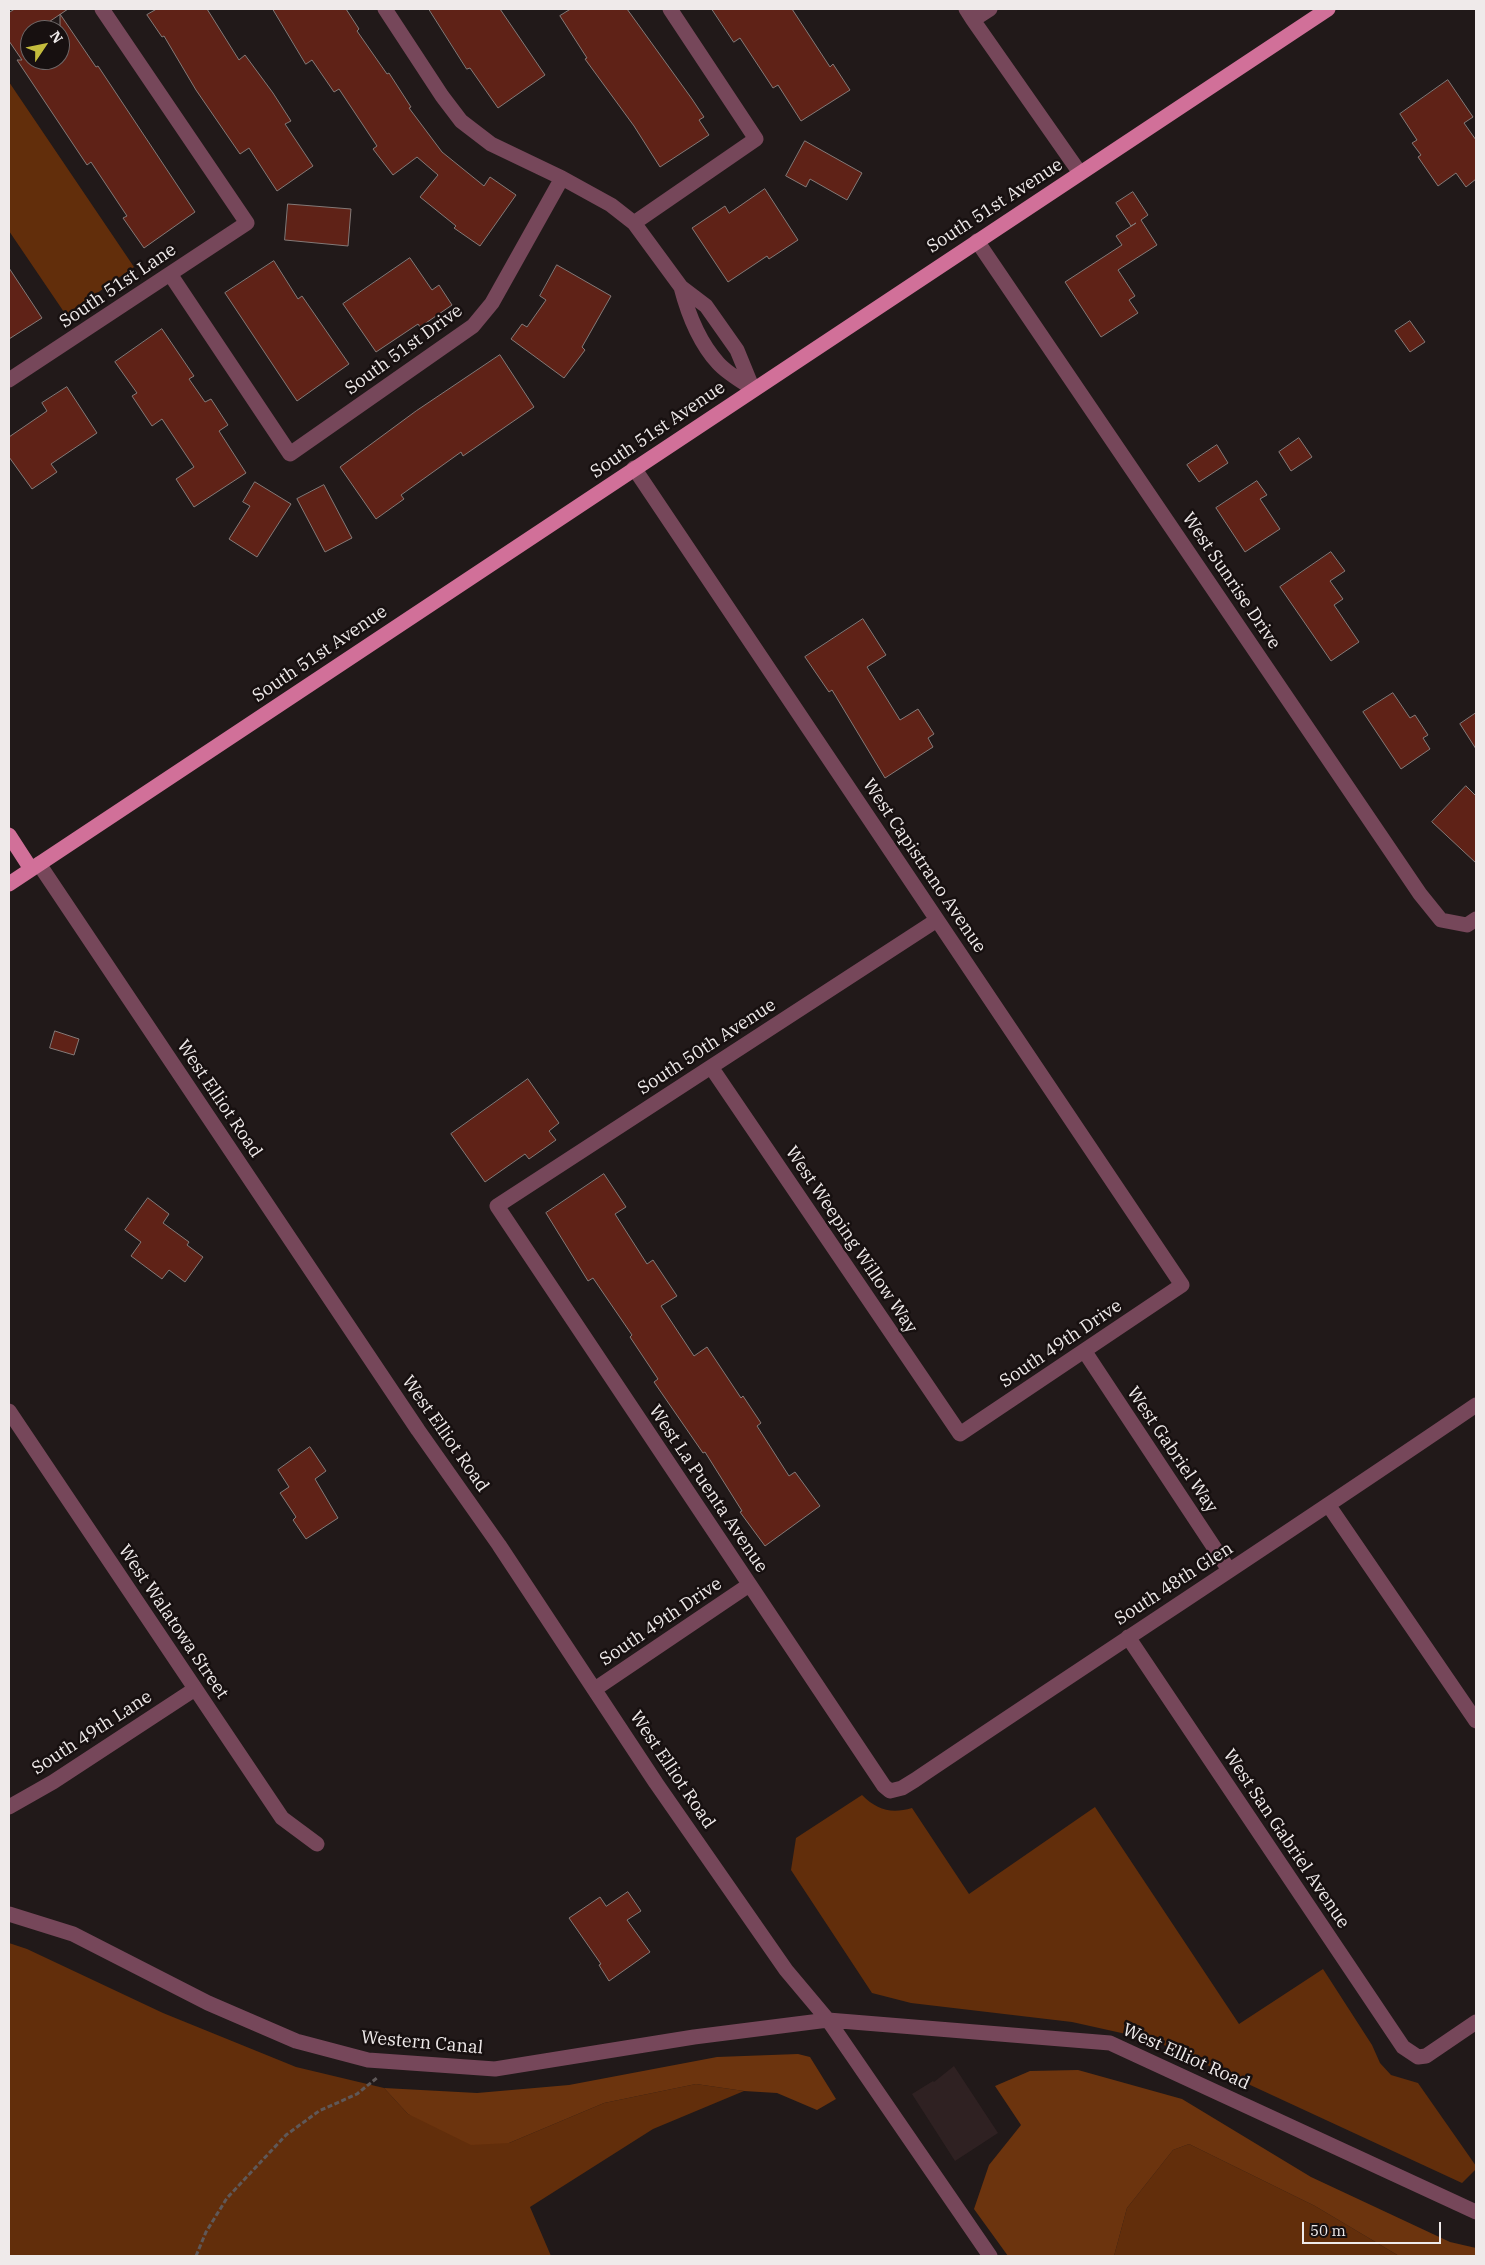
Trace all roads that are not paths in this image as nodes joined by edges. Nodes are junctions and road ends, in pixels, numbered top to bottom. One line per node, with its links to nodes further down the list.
1 (102, 9): 11 (street, South 51st Lane)
2 (385, 9): 8 (street)
3 (670, 9): 9 (street)
4 (990, 9): 6 (street)
5 (1328, 9): 7 (main road, South 51st Avenue)
6 (969, 14): 7 (street)
7 (1080, 173): 10 (main road, South 51st Avenue)
8 (562, 178): 9 (street); 11 (street, South 51st Drive)
9 (634, 223): 12 (street)
10 (977, 241): 14 (main road, South 51st Avenue); 20 (street, West Sunrise Drive)
11 (170, 274): 13 (street, South 51st Lane)
12 (681, 287): 14 (street); 14 (street)
13 (9, 380)
14 (754, 389): 15 (main road, South 51st Avenue)
15 (634, 468): 17 (main road, South 51st Avenue); 19 (street, West Capistrano Avenue)
16 (9, 835): 17 (main road, West Elliot Road)
17 (35, 866): 18 (main road, South 51st Avenue); 33 (street, West Elliot Road)
18 (9, 884)
19 (937, 920): 21 (street, South 50th Avenue); 23 (street, West Capistrano Avenue)
20 (1472, 922)
21 (711, 1067): 22 (street, South 50th Avenue); 27 (street, West Weeping Willow Way)
22 (497, 1206): 30 (street, West La Puenta Avenue)
23 (1182, 1285): 24 (street, South 49th Drive)
24 (1085, 1352): 27 (street, South 49th Drive); 29 (street, West Gabriel Way)
25 (1476, 1405): 28 (street, South 48th Glen)
26 (9, 1411): 32 (street, West Walatowa Street)
27 (960, 1434)
28 (1329, 1506): 29 (street, South 48th Glen); 34 (street)
29 (1229, 1570): 31 (street, South 48th Glen)
30 (749, 1585): 33 (street, South 49th Drive); 35 (street, West La Puenta Avenue)
31 (1128, 1637): 35 (street, South 48th Glen); 40 (street, West San Gabriel Avenue)
32 (195, 1689): 36 (street, South 49th Lane); 37 (street, West Walatowa Street)
33 (595, 1689): 39 (street, West Elliot Road)
34 (1476, 1721)
35 (890, 1791)
36 (9, 1807)
37 (317, 1844)
38 (9, 1914): 39 (street, Western Canal)
39 (828, 2020): 41 (street, West Elliot Road); 42 (street, West Elliot Road)
40 (1476, 2022)
41 (1476, 2212)
42 (990, 2256)

